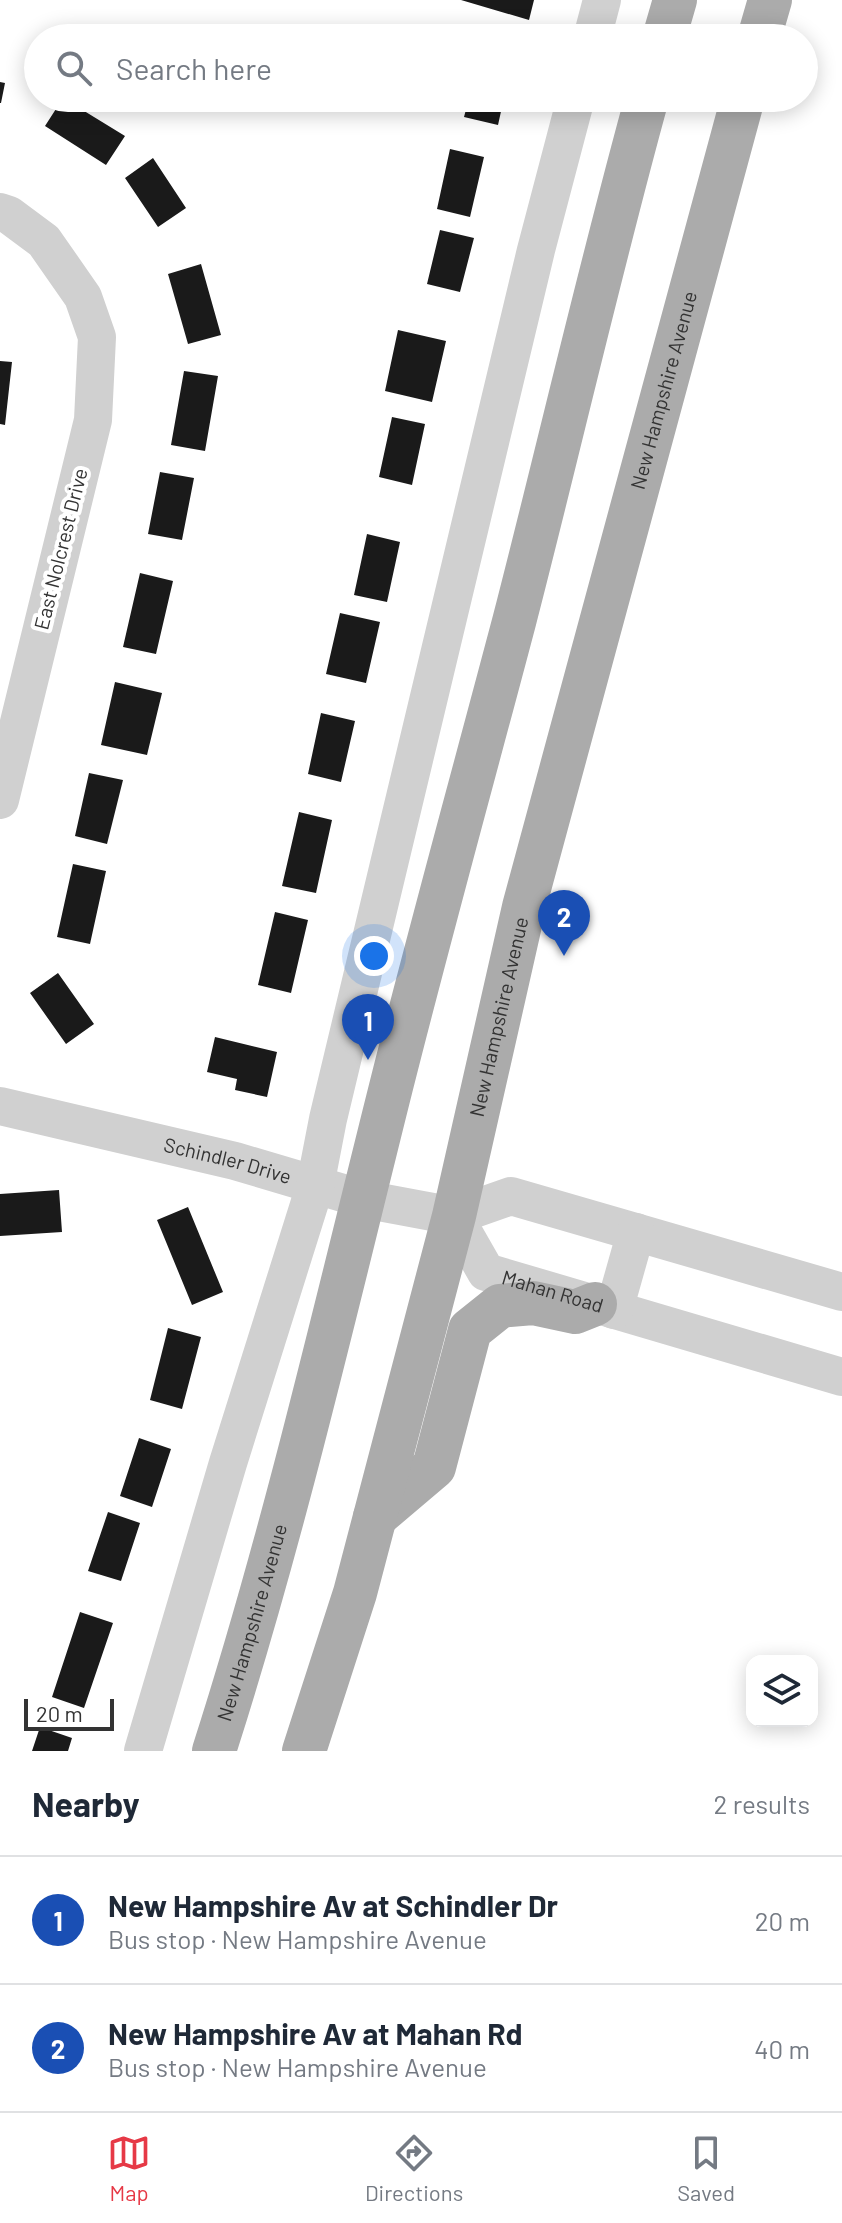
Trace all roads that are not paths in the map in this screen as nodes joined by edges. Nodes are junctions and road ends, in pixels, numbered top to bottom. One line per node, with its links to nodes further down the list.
1 (602, 0): 4 (street)
2 (675, 0): 5 (main road)
3 (770, 0): 6 (main road)
4 (596, 24)
5 (668, 24)
6 (763, 24)
7 (572, 112): 13 (street)
8 (643, 112): 14 (main road, New Hampshire Avenue)
9 (739, 112): 15 (main road, New Hampshire Avenue)
10 (0, 212): 11 (street, East Nolcrest Drive)
11 (0, 800)
12 (0, 1106): 13 (street, Schindler Drive)
13 (315, 1186): 14 (street, Schindler Drive); 21 (street)
14 (363, 1199): 15 (street, Schindler Drive); 22 (main road, New Hampshire Avenue)
15 (454, 1216): 16 (street); 18 (street, Mahan Road); 20 (main road, New Hampshire Avenue)
16 (636, 1232): 17 (street); 18 (street)
17 (842, 1292)
18 (605, 1307): 19 (street, Mahan Road); 20 (main road)
19 (842, 1377)
20 (375, 1517): 23 (main road, New Hampshire Avenue)
21 (143, 1751)
22 (214, 1751)
23 (304, 1751)

